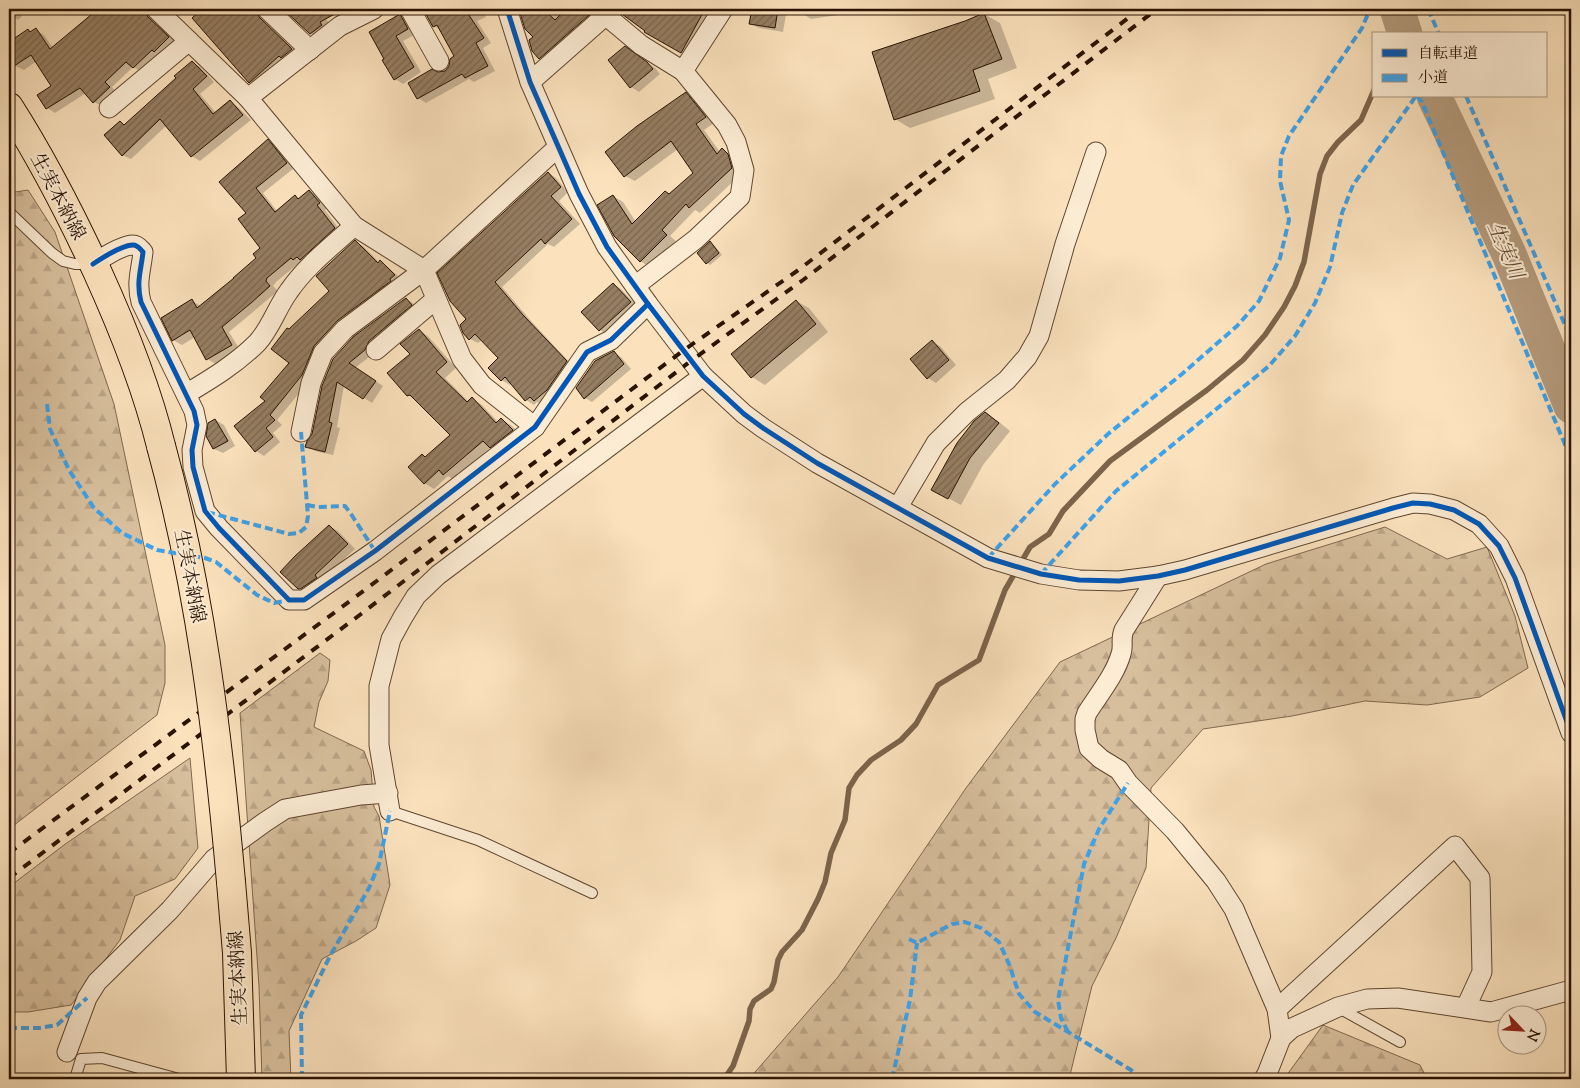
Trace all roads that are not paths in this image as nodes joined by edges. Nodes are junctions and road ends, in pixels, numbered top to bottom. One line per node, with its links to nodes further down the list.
1 (156, 9): 8 (street)
2 (267, 9): 9 (street)
3 (374, 9): 9 (street)
4 (410, 9): 10 (street)
5 (507, 9): 12 (street)
6 (723, 9): 11 (street)
7 (602, 12): 11 (street); 12 (street)
8 (189, 40): 13 (street); 15 (street)
9 (310, 50): 13 (street)
10 (439, 61)
11 (683, 71): 22 (street)
12 (530, 82): 16 (street)
13 (248, 98): 19 (street)
14 (9, 107): 20 (main road, 生実本納線)
15 (110, 108)
16 (558, 147): 21 (street); 22 (street)
17 (1096, 152): 30 (street)
18 (9, 212): 20 (lane)
19 (354, 226): 21 (street); 27 (street)
20 (93, 264): 27 (street); 44 (main road, 生実本納線, bridge)
21 (424, 270): 23 (street); 29 (street)
22 (635, 286): 24 (street)
23 (436, 299): 25 (street); 28 (street)
24 (648, 304): 26 (street); 28 (street)
25 (376, 350)
26 (703, 376): 30 (street); 33 (street)
27 (186, 394): 28 (street)
28 (535, 427)
29 (301, 432)
30 (898, 507): 31 (street)
31 (1158, 576): 32 (street); 38 (street)
32 (1571, 733)
33 (389, 802): 34 (lane); 41 (street)
34 (592, 893)
35 (1571, 990): 36 (street)
36 (1466, 1007): 37 (street); 38 (street)
37 (1338, 1008): 39 (street); 40 (lane)
38 (1277, 1009): 39 (street)
39 (1281, 1038): 45 (street)
40 (1400, 1042)
41 (67, 1052)
42 (75, 1079): 43 (lane)
43 (179, 1079)
44 (241, 1079)
45 (1264, 1079)

